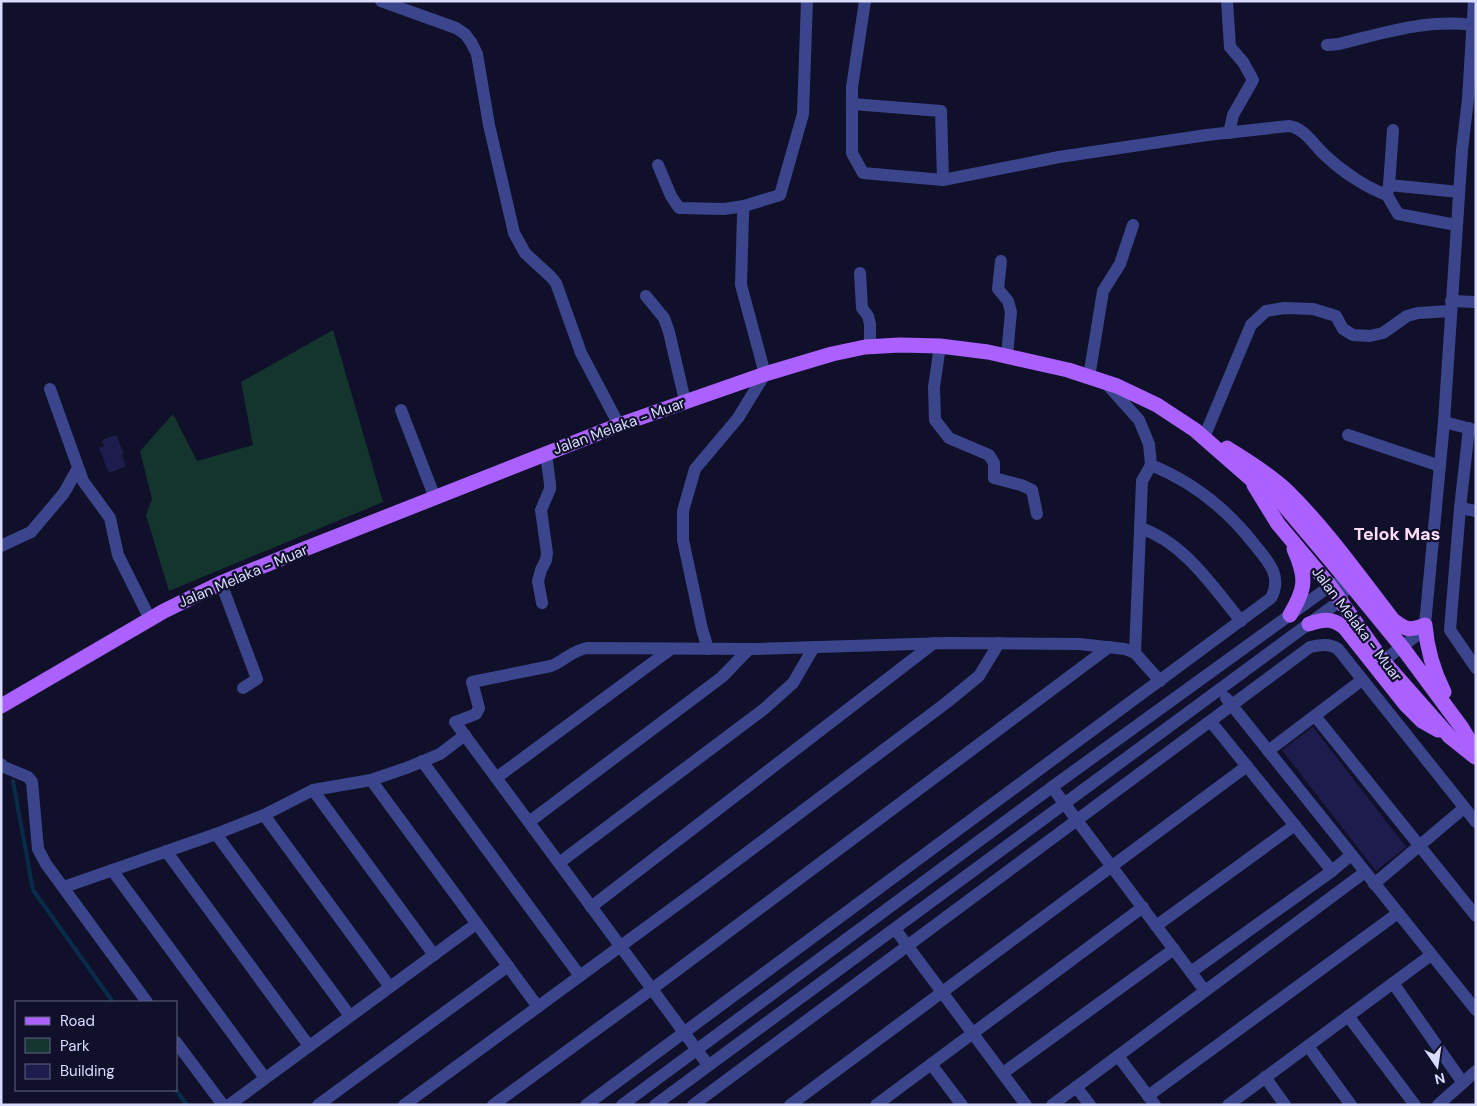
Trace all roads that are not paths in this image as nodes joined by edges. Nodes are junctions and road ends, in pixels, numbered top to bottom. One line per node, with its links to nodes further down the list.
1 (381, 1): 34 (street)
2 (807, 1): 16 (street)
3 (865, 1): 9 (street)
4 (1227, 1): 11 (street)
5 (1474, 1): 6 (street)
6 (1472, 25): 7 (street); 8 (street)
7 (1327, 45)
8 (1473, 71): 15 (street)
9 (852, 104): 13 (street); 13 (street)
10 (1393, 130): 14 (street)
11 (1230, 133): 13 (street); 14 (street)
12 (658, 165): 16 (street)
13 (943, 180)
14 (1388, 190): 15 (street); 18 (street)
15 (1459, 192): 18 (street)
16 (744, 206): 27 (street)
17 (1133, 225): 28 (street)
18 (1456, 225): 23 (street)
19 (1001, 261): 26 (street)
20 (860, 273): 25 (street)
21 (646, 296): 31 (street)
22 (1476, 302): 23 (street)
23 (1451, 306): 33 (street); 36 (street)
24 (940, 346): 25 (main road, Jalan Melaka - Muar); 26 (main road, Jalan Melaka - Muar); 46 (street)
25 (870, 347): 27 (main road, Jalan Melaka - Muar)
26 (1007, 356): 28 (main road, Jalan Melaka - Muar)
27 (765, 374): 31 (main road, Jalan Melaka - Muar); 66 (street)
28 (1090, 377): 29 (main road, Jalan Melaka - Muar)
29 (1105, 382): 36 (main road, Jalan Melaka - Muar); 39 (street)
30 (50, 389): 41 (street)
31 (686, 402): 34 (main road, Jalan Melaka - Muar)
32 (401, 410): 43 (street)
33 (1444, 422): 35 (street); 40 (street)
34 (619, 425): 38 (main road, Jalan Melaka - Muar)
35 (1472, 429): 44 (street)
36 (1200, 433): 42 (main road, Jalan Melaka - Muar); 59 (main road)
37 (1348, 435): 40 (street)
38 (546, 454): 43 (main road, Jalan Melaka - Muar); 54 (street)
39 (1151, 465): 47 (street); 57 (street)
40 (1440, 466): 59 (street)
41 (78, 468): 49 (street); 56 (street)
42 (1251, 479): 48 (main road, Jalan Melaka - Muar); 50 (main road, Jalan Melaka - Muar)
43 (435, 498): 51 (main road, Jalan Melaka - Muar)
44 (1460, 508): 45 (street); 70 (street)
45 (1476, 511)
46 (1037, 514)
47 (1140, 528): 57 (street); 68 (street)
48 (1290, 538): 52 (main road, Jalan Melaka - Muar); 55 (main road)
49 (1, 546)
50 (1347, 580): 52 (street); 53 (street); 64 (main road, Jalan Melaka - Muar)
51 (221, 583): 56 (main road, Jalan Melaka - Muar); 74 (street)
52 (1330, 586): 53 (main road, Jalan Melaka - Muar); 55 (street)
53 (1341, 600): 58 (street); 69 (main road, Jalan Melaka - Muar)
54 (542, 602)
55 (1290, 615): 75 (street)
56 (150, 619): 77 (main road, Jalan Melaka - Muar)
57 (1241, 621): 71 (street)
58 (1309, 624): 76 (street); 81 (main road)
59 (1425, 625): 64 (street); 81 (main road)
60 (934, 643): 61 (street); 62 (street); 111 (street)
61 (999, 643): 63 (street); 118 (street)
62 (814, 647): 67 (street); 104 (street)
63 (1109, 647): 68 (street); 128 (street)
64 (1402, 647): 69 (street); 81 (main road, Jalan Melaka - Muar)
65 (671, 648): 66 (street); 82 (street); 89 (street)
66 (708, 649): 67 (street)
67 (749, 649): 97 (street)
68 (1135, 653): 73 (street)
69 (1383, 661): 81 (main road, Jalan Melaka - Muar)
70 (1476, 668)
71 (1172, 672): 73 (street); 75 (street)
72 (1362, 680): 78 (street); 79 (street); 94 (street)
73 (1160, 681): 136 (street)
74 (243, 688)
75 (1186, 690): 91 (street)
76 (1220, 690): 78 (street); 93 (street)
77 (2, 703)
78 (1232, 705): 80 (street); 83 (street)
79 (1315, 716): 83 (street); 101 (street)
80 (1211, 722): 88 (street); 96 (street)
81 (1456, 732): 84 (main road, Jalan Melaka - Muar); 85 (main road, Jalan Melaka - Muar)
82 (465, 736): 86 (street); 89 (street)
83 (1268, 751): 103 (street)
84 (1476, 752)
85 (1476, 758)
86 (422, 761): 90 (street); 125 (street)
87 (1, 764): 110 (street)
88 (1247, 766): 99 (street); 105 (street)
89 (496, 778): 97 (street)
90 (371, 780): 92 (street); 115 (street)
91 (1052, 787): 93 (street); 141 (street)
92 (313, 790): 95 (street); 121 (street)
93 (1065, 804): 96 (street); 117 (street)
94 (1464, 808): 98 (street); 101 (street)
95 (264, 815): 100 (street); 127 (street)
96 (1077, 821): 105 (street); 119 (street)
97 (529, 822): 104 (street)
98 (1476, 822)
99 (1295, 825): 107 (street); 116 (street)
100 (216, 834): 102 (street); 134 (street)
101 (1419, 846): 109 (street); 114 (street)
102 (166, 851): 106 (street); 139 (street)
103 (1351, 855): 107 (street); 108 (street)
104 (559, 863): 111 (street)
105 (1112, 867): 112 (street); 130 (street)
106 (112, 870): 110 (street); 148 (street)
107 (1332, 871): 124 (street)
108 (1365, 872): 109 (street); 129 (street)
109 (1374, 884): 113 (street)
110 (64, 887): 131 (street)
111 (592, 907): 118 (street)
112 (1142, 907): 116 (street); 137 (street)
113 (1398, 913): 122 (street); 152 (street)
114 (1476, 916)
115 (476, 924): 121 (street); 123 (street)
116 (1156, 926): 120 (street)
117 (895, 929): 119 (street); 144 (street)
118 (621, 946): 125 (street); 128 (street)
119 (908, 946): 130 (street); 161 (street)
120 (1174, 950): 124 (street); 146 (street)
121 (434, 955): 127 (street)
122 (1431, 955): 126 (street); 133 (street)
123 (508, 966): 132 (street); 155 (street)
124 (1191, 972): 129 (street)
125 (580, 976): 132 (street)
126 (1393, 984): 135 (street); 149 (street)
127 (390, 987): 134 (street)
128 (652, 989): 136 (street); 157 (street)
129 (1205, 991): 142 (street)
130 (942, 992): 137 (street); 162 (street)
131 (146, 1001)
132 (538, 1007): 156 (street)
133 (1476, 1010)
134 (350, 1016): 139 (street)
135 (1348, 1016): 140 (street); 171 (street)
136 (684, 1033): 141 (street); 158 (street)
137 (973, 1033): 143 (street); 146 (street)
138 (178, 1045): 153 (street)
139 (309, 1046): 148 (street)
140 (1308, 1046): 147 (street); 170 (street)
141 (696, 1049): 144 (street); 159 (street)
142 (1118, 1056): 150 (street); 152 (street)
143 (931, 1064): 151 (street); 164 (street)
144 (708, 1065): 160 (street)
145 (1476, 1071): 149 (street)
146 (1003, 1073): 165 (street)
147 (1264, 1077): 168 (street); 169 (street)
148 (266, 1078): 154 (street)
149 (1463, 1082): 172 (street)
150 (1076, 1087): 166 (street); 167 (street)
151 (892, 1100): 163 (street)
152 (1151, 1100)
153 (223, 1105)
154 (229, 1105)
155 (318, 1105)
156 (404, 1105)
157 (493, 1105)
158 (586, 1105)
159 (622, 1105)
160 (655, 1105)
161 (693, 1105)
162 (790, 1105)
163 (876, 1105)
164 (962, 1105)
165 (1026, 1105)
166 (1052, 1105)
167 (1090, 1105)
168 (1228, 1105)
169 (1285, 1105)
170 (1351, 1105)
171 (1415, 1105)
172 (1438, 1105)

